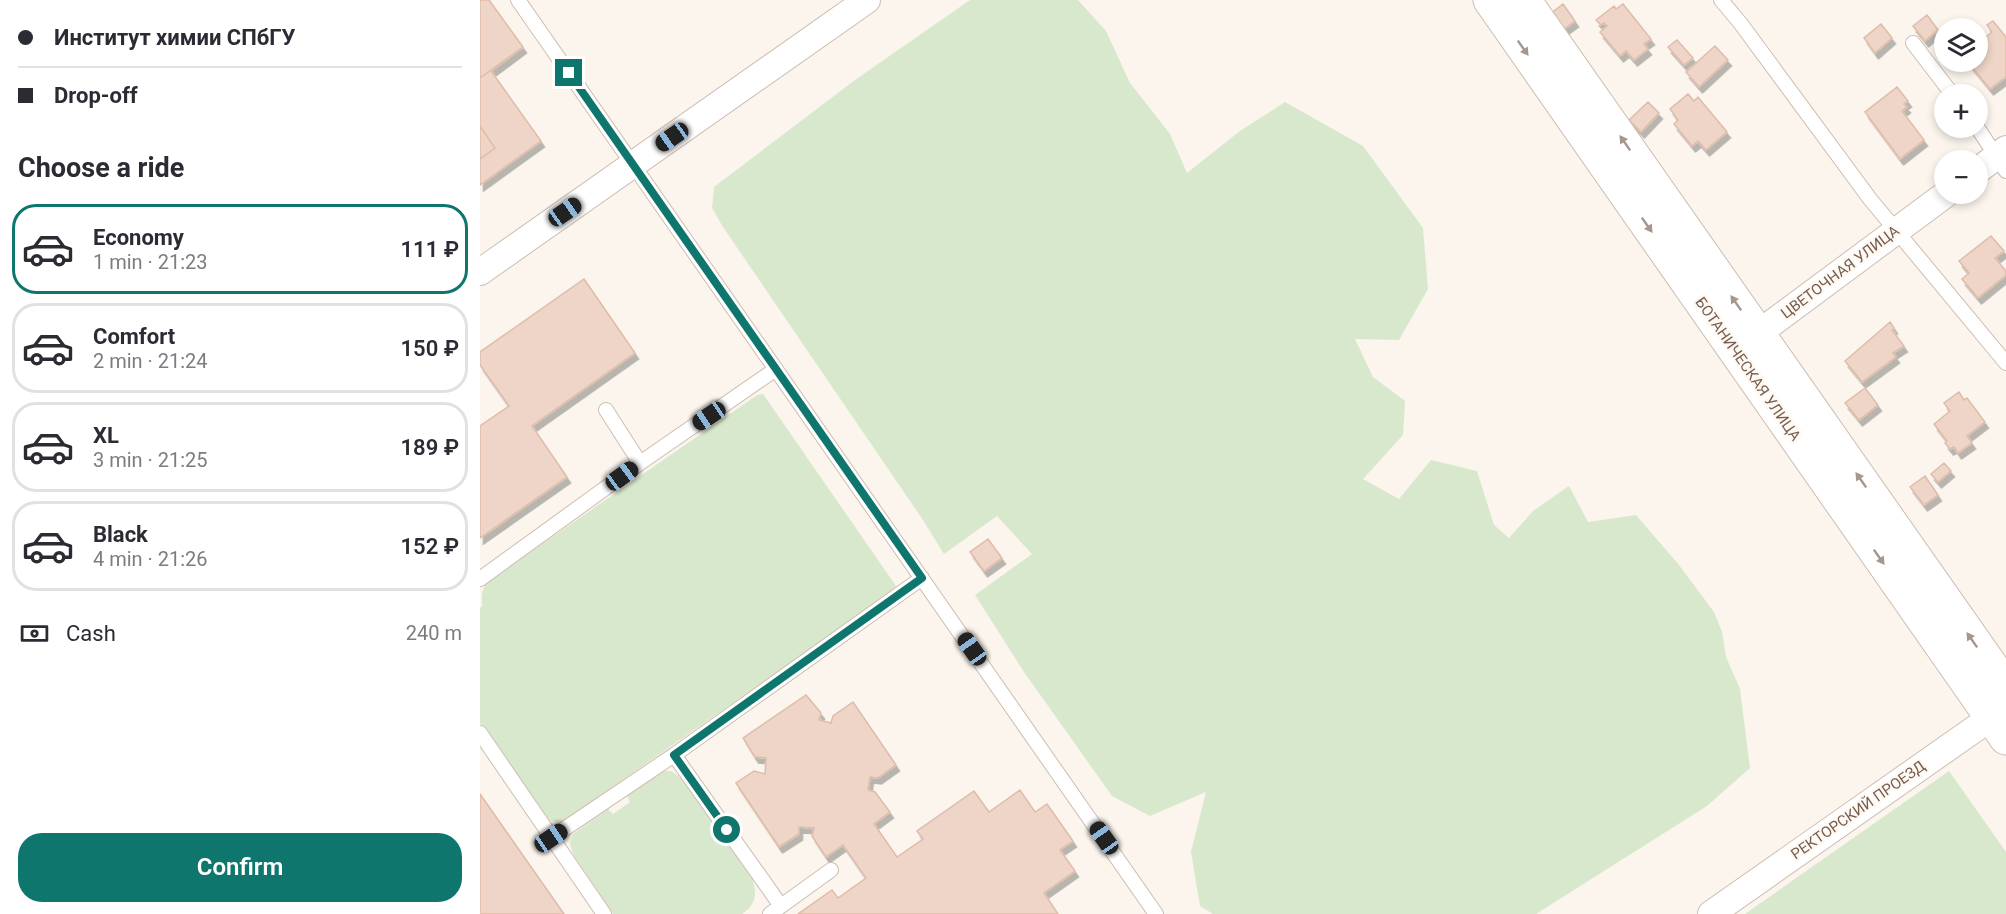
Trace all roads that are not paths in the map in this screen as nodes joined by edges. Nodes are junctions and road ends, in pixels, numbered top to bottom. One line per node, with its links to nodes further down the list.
1 (518, 0): 10 (lane)
2 (867, 0): 10 (street)
3 (1490, 0): 14 (street, БОТАНИЧЕСКАЯ УЛИЦА, one-way to 14)
4 (1524, 0): 14 (street, БОТАНИЧЕСКАЯ УЛИЦА, one-way to 4)
5 (1721, 0): 12 (lane)
6 (1913, 43): 7 (lane)
7 (1944, 84)
8 (1983, 138): 9 (lane)
9 (1996, 162)
10 (633, 165): 13 (street); 16 (lane)
11 (1934, 203): 12 (street, ЦВЕТОЧНАЯ УЛИЦА)
12 (1895, 231): 14 (street, ЦВЕТОЧНАЯ УЛИЦА); 15 (lane)
13 (480, 272)
14 (1746, 342): 21 (street, БОТАНИЧЕСКАЯ УЛИЦА, one-way to 14); 22 (street, БОТАНИЧЕСКАЯ УЛИЦА, one-way to 22)
15 (2006, 363)
16 (776, 369): 18 (lane); 19 (lane)
17 (606, 410): 18 (lane)
18 (640, 463): 20 (lane)
19 (922, 578): 24 (lane); 29 (lane)
20 (480, 579)
21 (2006, 687)
22 (2001, 721): 30 (street, РЕКТОРСКИЙ ПРОЕЗД)
23 (480, 733): 25 (lane)
24 (674, 755): 25 (lane); 27 (lane)
25 (551, 838): 28 (lane)
26 (831, 870): 27 (lane)
27 (775, 910)
28 (604, 914)
29 (1156, 914)
30 (1711, 914)

